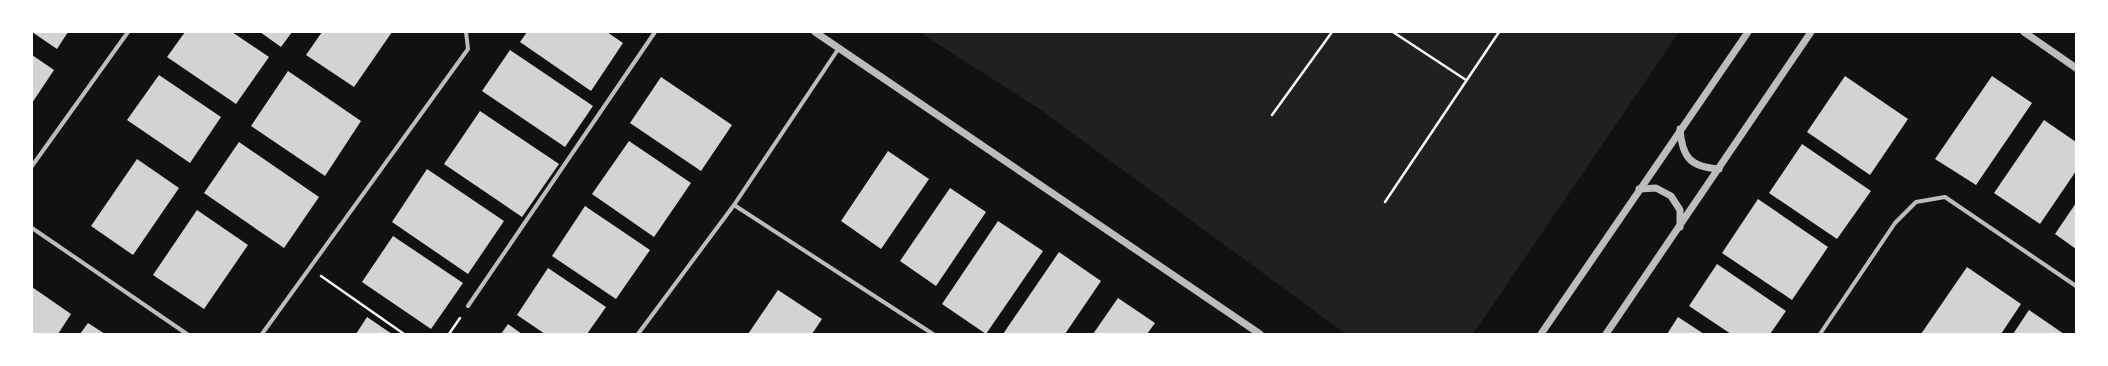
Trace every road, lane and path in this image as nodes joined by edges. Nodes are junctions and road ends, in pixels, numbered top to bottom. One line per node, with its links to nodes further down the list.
1 (128, 32): 16 (street)
2 (466, 32): 23 (street)
3 (655, 32): 25 (street)
4 (816, 32): 11 (street)
5 (1332, 32): 14 (path)
6 (1393, 32): 13 (path)
7 (1499, 32): 13 (path)
8 (1748, 32): 15 (street)
9 (1811, 32): 17 (street)
10 (2024, 32): 12 (street)
11 (839, 48): 20 (street); 32 (street)
12 (2076, 68)
13 (1466, 80): 19 (path)
14 (1272, 115)
15 (1680, 128): 17 (street); 18 (street)
16 (32, 166)
17 (1719, 169): 21 (street)
18 (1639, 189): 21 (street); 33 (street)
19 (1385, 202)
20 (734, 205): 30 (street); 31 (street)
21 (1680, 227): 34 (street)
22 (32, 228): 26 (street)
23 (309, 268): 27 (street); 28 (path)
24 (2076, 286): 35 (street)
25 (468, 306): 29 (path)
26 (187, 334)
27 (262, 334)
28 (404, 334)
29 (448, 334)
30 (638, 334)
31 (933, 334)
32 (1260, 334)
33 (1541, 334)
34 (1606, 334)
35 (1820, 334)

